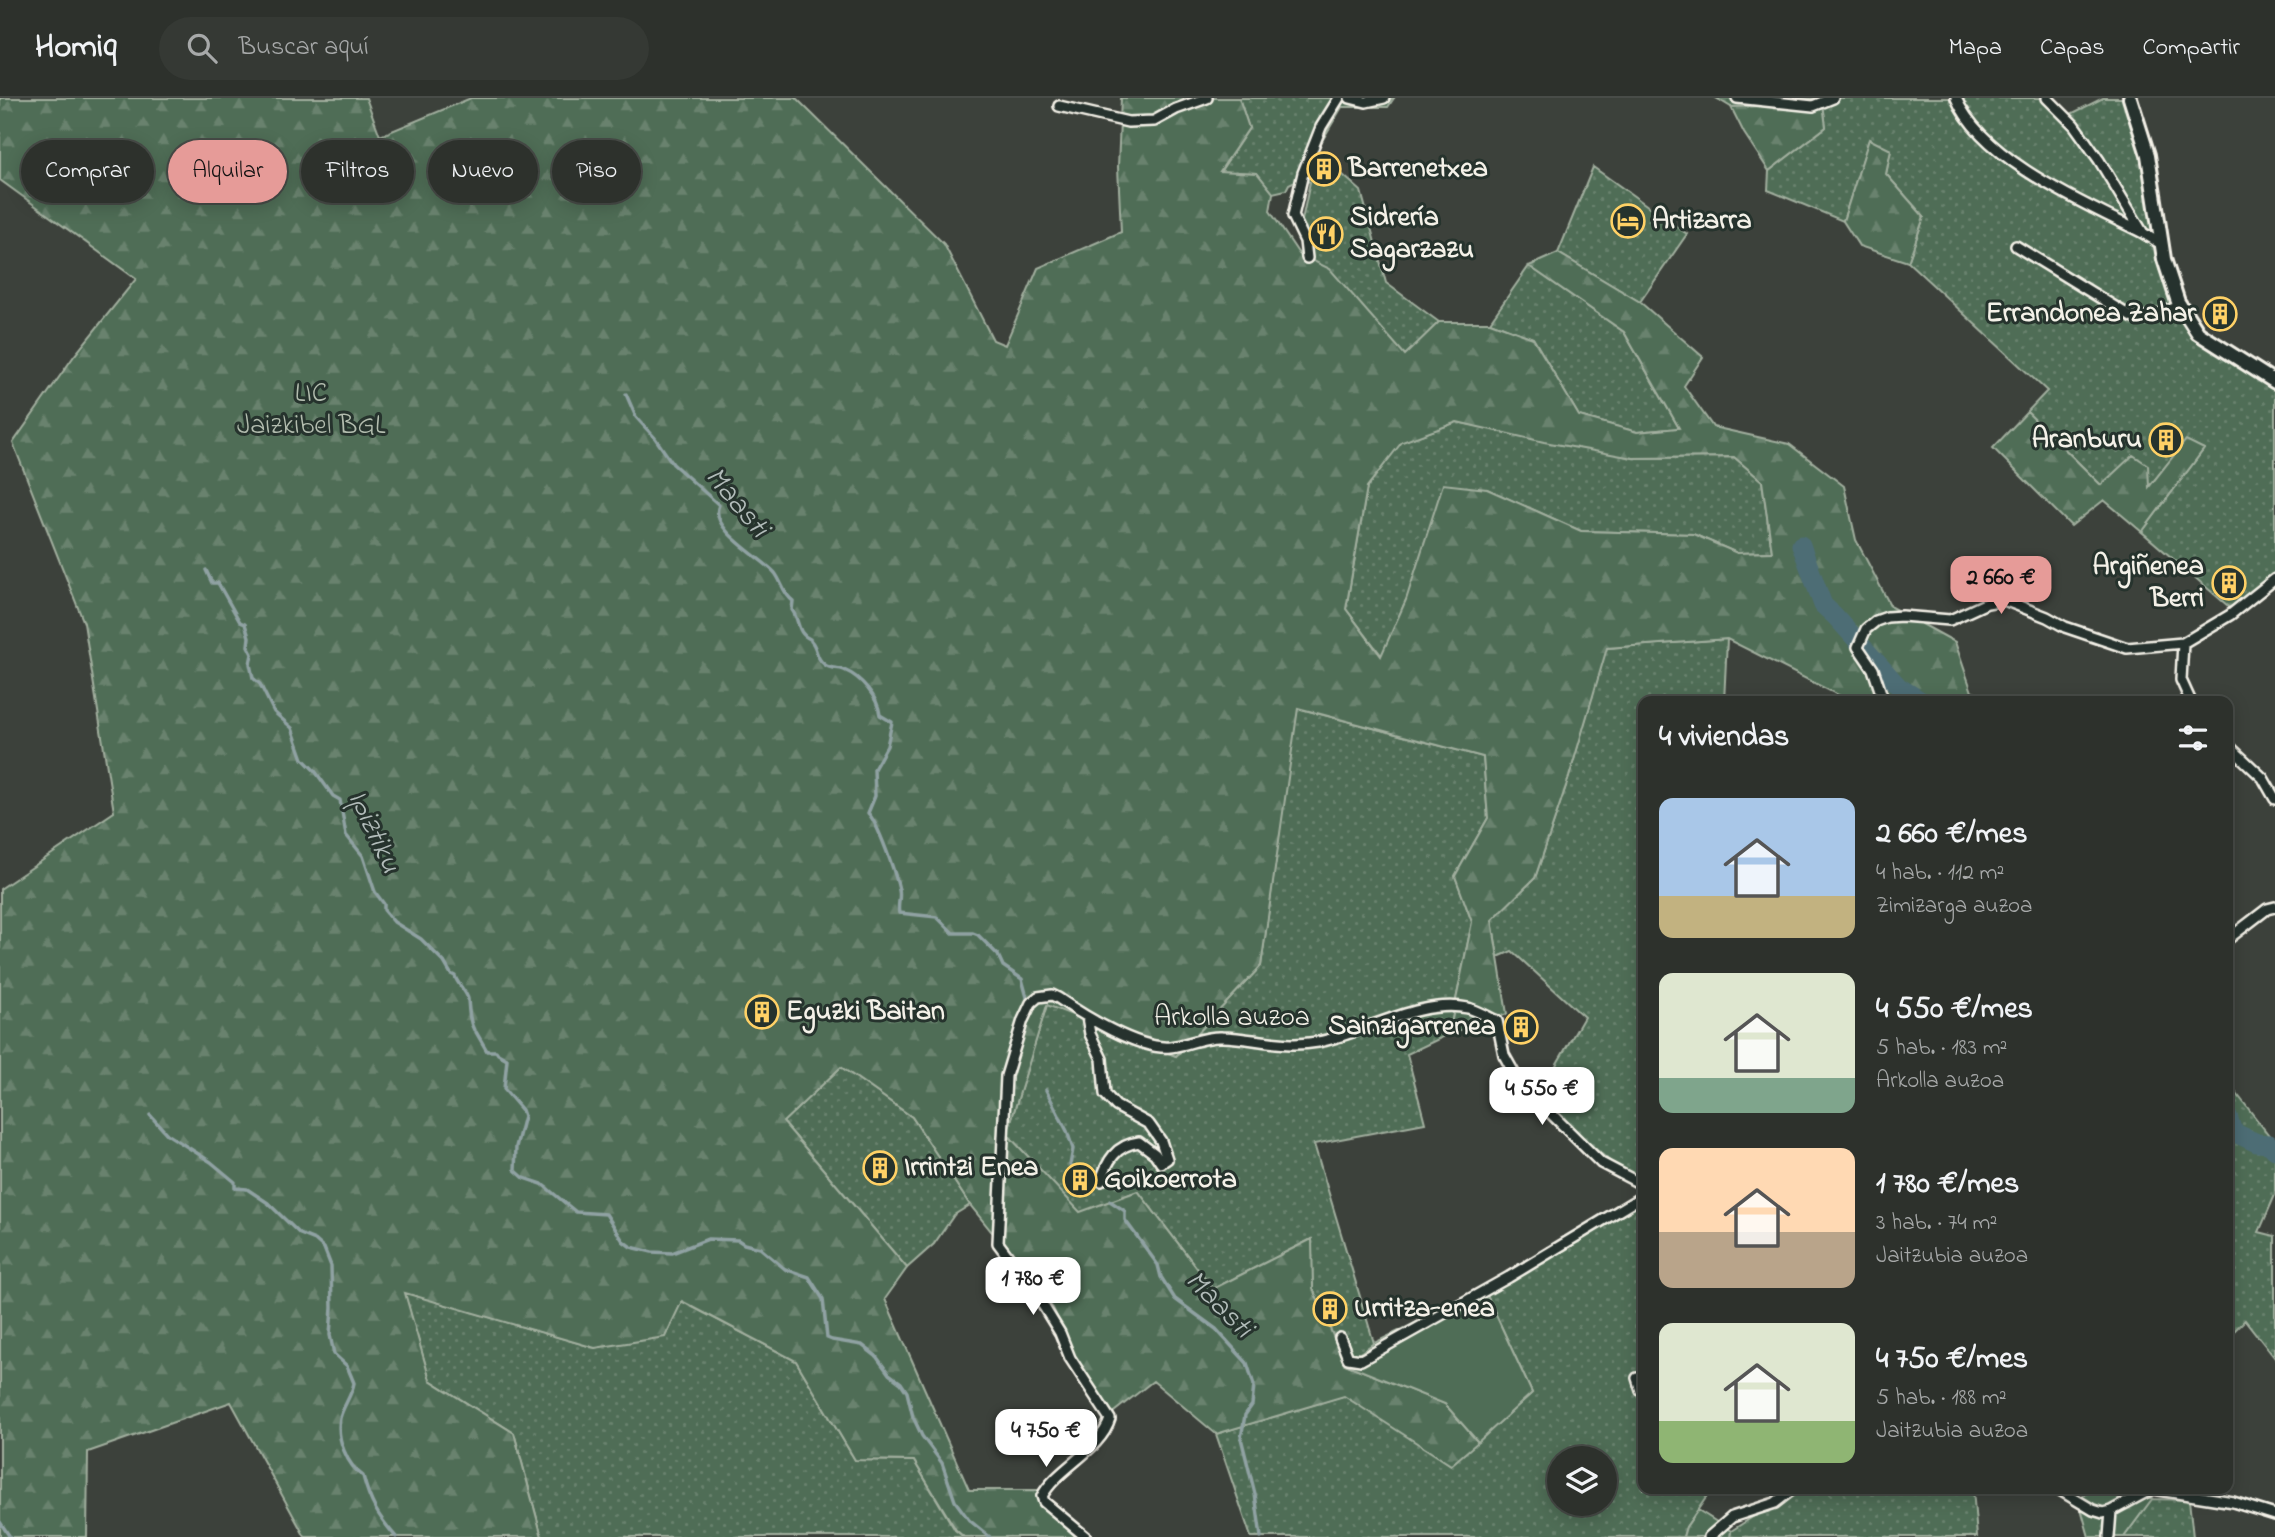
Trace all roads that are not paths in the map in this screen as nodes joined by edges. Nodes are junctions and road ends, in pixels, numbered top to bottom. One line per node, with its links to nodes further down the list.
1 (1207, 98): 10 (street)
2 (1339, 98): 14 (street)
3 (1350, 98): 4 (street)
4 (1384, 98)
5 (1737, 98): 6 (street)
6 (1833, 98)
7 (1956, 98): 11 (street)
8 (2047, 98): 11 (street)
9 (2130, 98): 12 (street)
10 (1059, 106)
11 (2143, 233): 12 (street)
12 (2161, 244): 15 (street)
13 (2016, 246): 15 (street)
14 (1307, 258)
15 (2180, 306): 16 (street)
16 (2275, 382)
17 (2275, 579): 18 (street)
18 (2183, 643): 19 (street); 20 (street)
19 (1882, 696)
20 (2188, 696)
21 (2233, 750): 22 (street)
22 (2275, 799)
23 (2275, 907): 24 (street)
24 (2233, 935)
25 (1087, 1017): 26 (street); 27 (street, Arkolla auzoa); 38 (street, Arkolla auzoa)
26 (1101, 1181)
27 (1638, 1182)
28 (1638, 1199): 29 (street)
29 (1340, 1338)
30 (1637, 1378): 31 (street)
31 (1638, 1381)
32 (1787, 1494): 39 (street)
33 (2066, 1494): 36 (street)
34 (2143, 1494): 36 (street)
35 (2183, 1494): 37 (street)
36 (2111, 1511): 40 (street)
37 (2275, 1515)
38 (1086, 1537)
39 (1709, 1537)
40 (2109, 1537)

